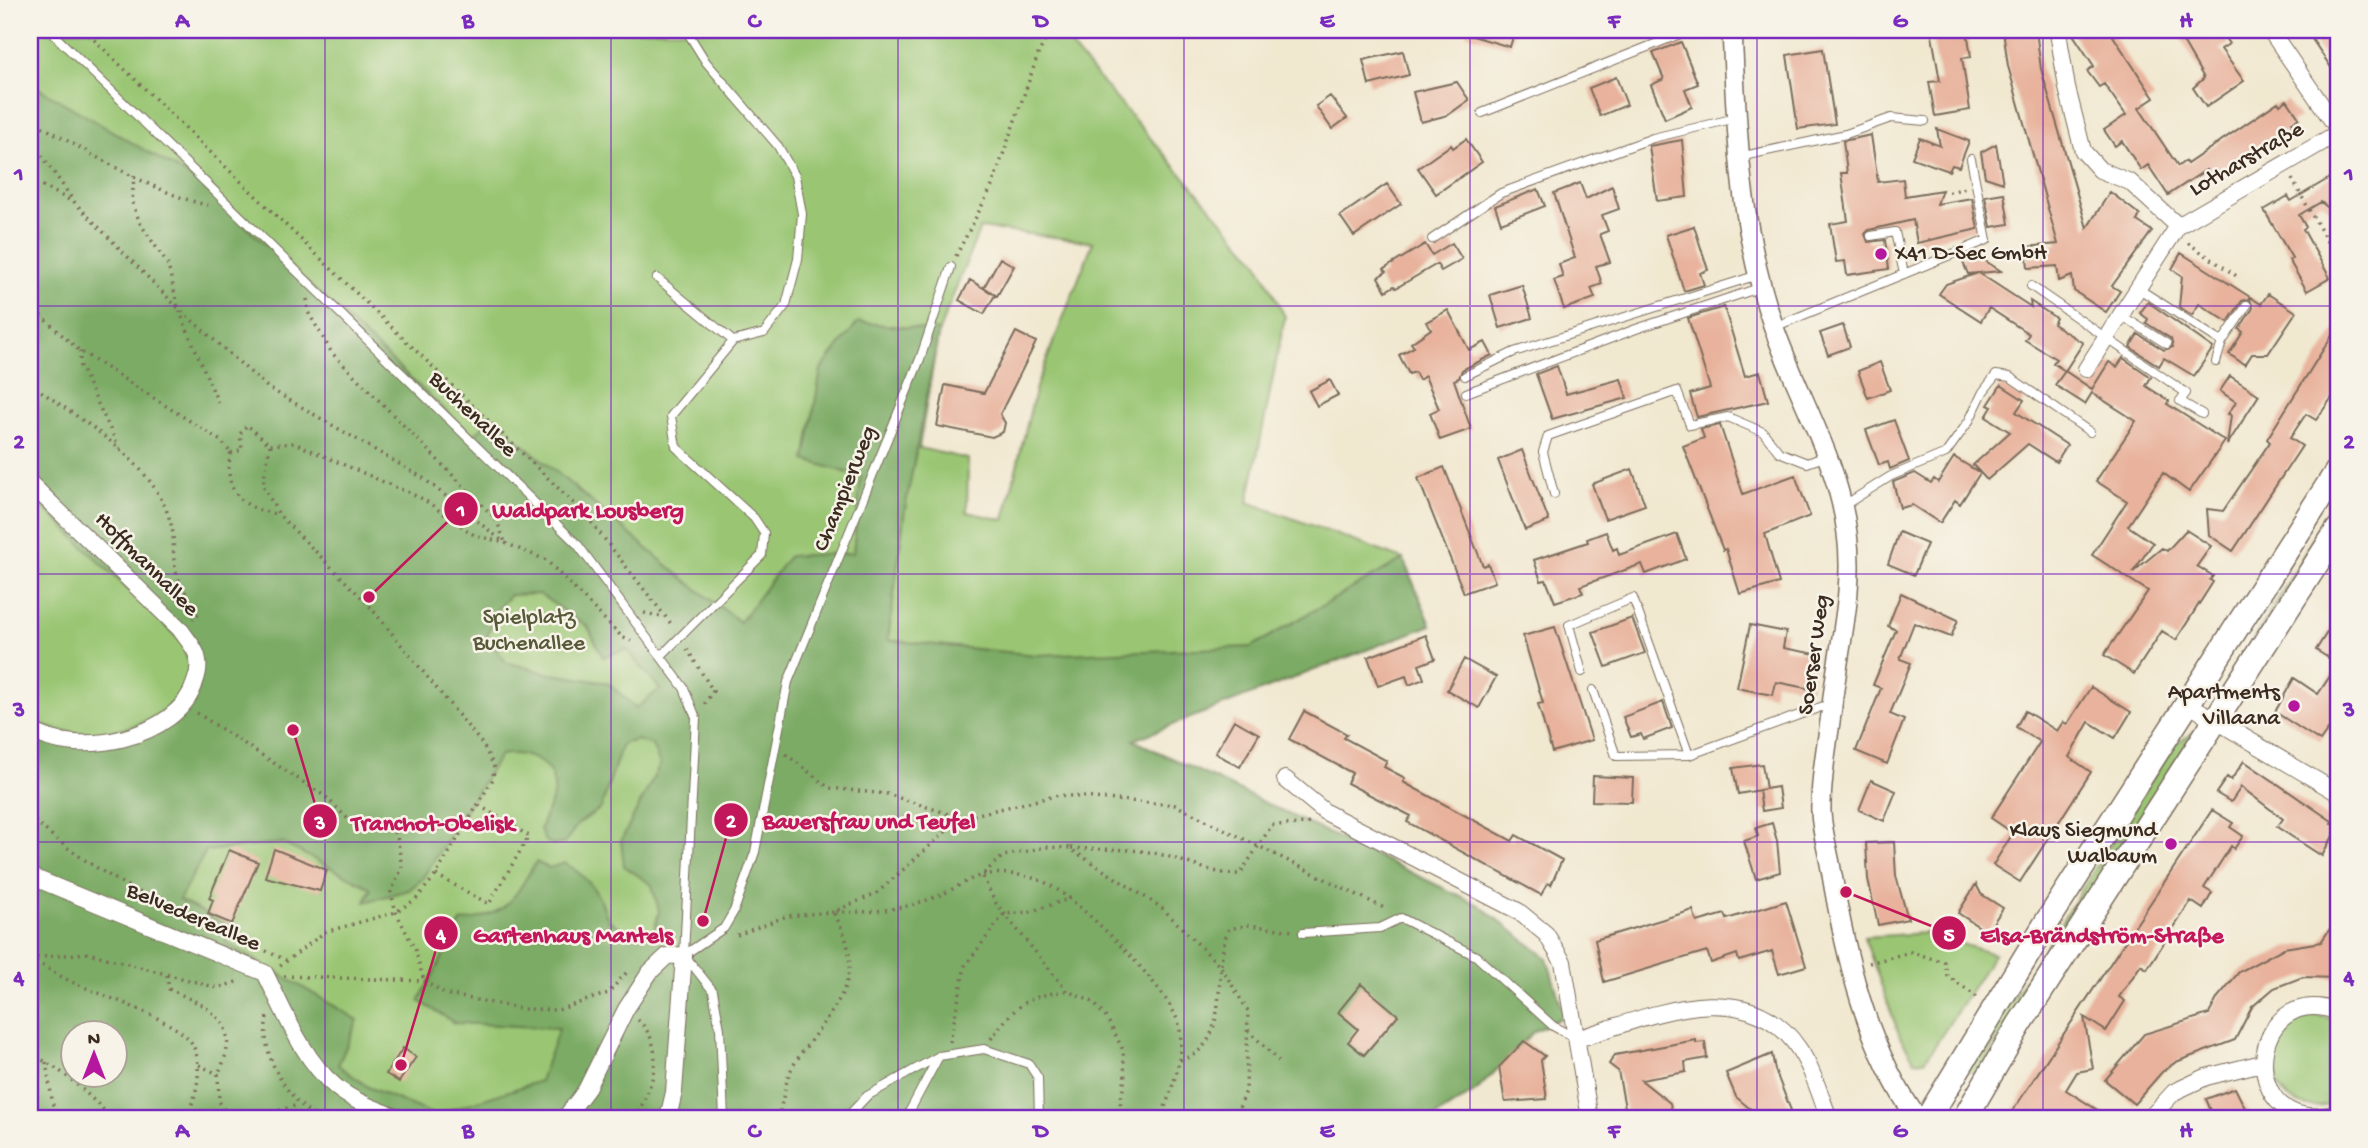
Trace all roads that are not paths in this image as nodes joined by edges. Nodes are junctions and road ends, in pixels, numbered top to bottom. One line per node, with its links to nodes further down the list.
1 (49, 30): 41 (lane, Buchenallee)
2 (686, 30): 26 (lane)
3 (1690, 30): 7 (lane)
4 (1732, 30): 8 (street, Soerser Weg)
5 (2270, 30): 10 (street)
6 (2058, 32): 13 (street, Lotharstraße)
7 (1482, 113)
8 (1736, 118): 11 (street, Soerser Weg); 15 (lane)
9 (1925, 121): 11 (lane)
10 (2338, 131): 13 (street, Lotharstraße)
11 (1739, 157): 19 (street, Soerser Weg)
12 (1972, 159): 17 (lane)
13 (2178, 226): 21 (street, Lotharstraße)
14 (1871, 236): 17 (lane)
15 (1432, 239)
16 (951, 267): 53 (lane, Champierweg)
17 (1904, 274): 24 (lane)
18 (657, 278): 26 (lane)
19 (1760, 281): 24 (street, Soerser Weg); 31 (lane); 32 (lane)
20 (2031, 286): 25 (lane)
21 (2139, 289): 23 (street, Lotharstraße); 27 (lane)
22 (2247, 305): 27 (lane)
23 (2122, 316): 25 (street, Lotharstraße); 28 (lane)
24 (1774, 327): 35 (street, Soerser Weg)
25 (2106, 340): 30 (street, Lotharstraße); 33 (lane)
26 (733, 341): 41 (lane)
27 (2222, 342): 29 (lane)
28 (2167, 344)
29 (2216, 362)
30 (2086, 369)
31 (1465, 376)
32 (1466, 393)
33 (2202, 414)
34 (2090, 432): 39 (lane)
35 (1827, 456): 38 (lane); 39 (street, Soerser Weg)
36 (2338, 470): 45 (main road)
37 (30, 483): 47 (street, Hoffmannallee)
38 (1554, 495)
39 (1843, 506): 44 (street, Soerser Weg)
40 (2338, 530): 46 (main road)
41 (661, 656): 53 (lane, Buchenallee)
42 (1583, 672): 48 (lane)
43 (1592, 690): 48 (lane)
44 (1832, 704): 48 (lane); 68 (street, Soerser Weg)
45 (2188, 704): 46 (street); 69 (main road)
46 (2216, 720): 50 (street); 70 (main road)
47 (30, 729)
48 (1689, 755)
49 (1285, 779): 55 (street)
50 (2338, 793)
51 (30, 876): 59 (street, Belvedereallee)
52 (1303, 933): 55 (lane)
53 (684, 955): 60 (street); 61 (street); 62 (lane)
54 (2338, 1012): 57 (street)
55 (1577, 1039): 66 (street); 67 (street)
56 (939, 1056): 63 (lane); 64 (lane); 65 (lane)
57 (2262, 1063): 58 (street); 71 (street)
58 (2338, 1113)
59 (399, 1118)
60 (565, 1118)
61 (668, 1118)
62 (723, 1118)
63 (846, 1118)
64 (906, 1118)
65 (1039, 1118)
66 (1590, 1118)
67 (1829, 1118)
68 (1917, 1118)
69 (1928, 1118)
70 (1965, 1118)
71 (2150, 1118)

